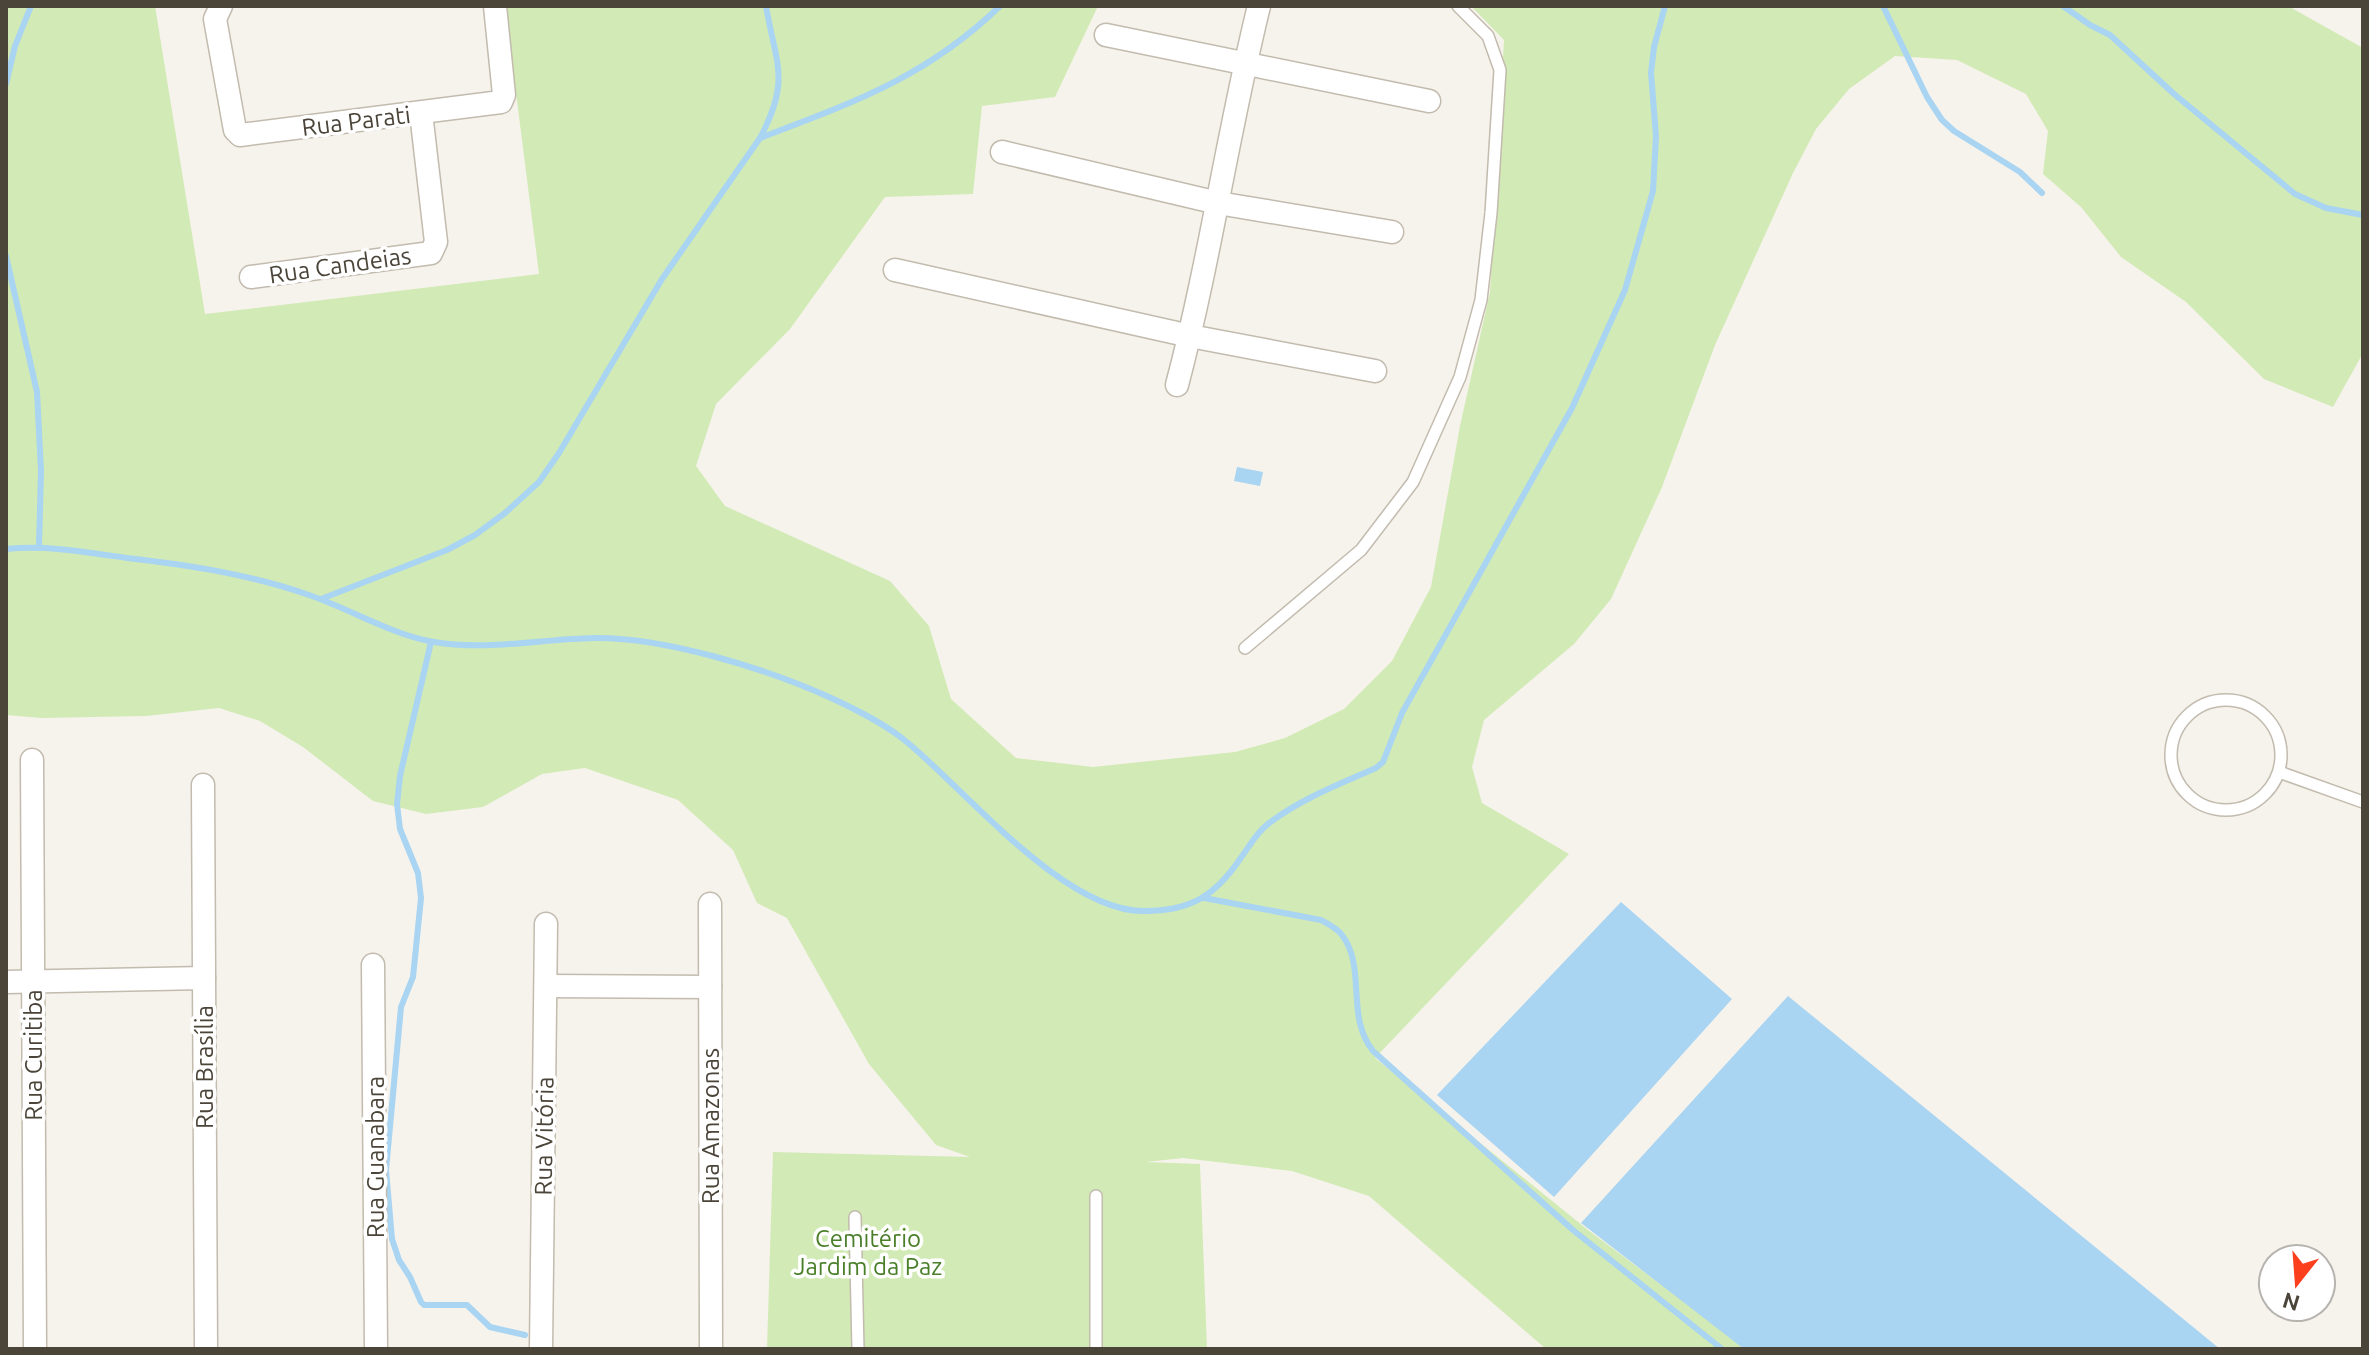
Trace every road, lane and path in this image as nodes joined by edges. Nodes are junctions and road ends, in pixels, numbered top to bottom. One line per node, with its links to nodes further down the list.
1 (495, 6): 8 (street, Rua Parati)
2 (1259, 6): 6 (street)
3 (1458, 6): 17 (lane)
4 (218, 10): 8 (street, Rua Parati)
5 (1106, 35): 6 (street)
6 (1245, 63): 7 (street); 10 (street)
7 (1429, 101)
8 (421, 113): 13 (street, Rua Candeias)
9 (1002, 152): 10 (street)
10 (1218, 203): 11 (street); 14 (street)
11 (1392, 232)
12 (895, 270): 14 (street)
13 (251, 277)
14 (1190, 336): 15 (street); 16 (street)
15 (1375, 371)
16 (1177, 385)
17 (1245, 648)
18 (32, 760): 27 (street, Rua Curitiba)
19 (2279, 772): 19 (lane); 21 (lane)
20 (203, 785): 25 (street, Rua Brasília)
21 (2363, 802)
22 (710, 904): 29 (street, Rua Amazonas)
23 (546, 924): 28 (street, Rua Vitória)
24 (373, 965): 34 (street, Rua Guanabara)
25 (204, 978): 27 (street); 33 (street, Rua Brasília)
26 (6, 982): 27 (street)
27 (33, 982): 32 (street, Rua Curitiba)
28 (546, 986): 29 (street); 35 (street, Rua Vitória)
29 (710, 987): 36 (street, Rua Amazonas)
30 (1096, 1196): 38 (lane)
31 (855, 1217): 37 (lane)
32 (35, 1349)
33 (206, 1349)
34 (376, 1349)
35 (541, 1349)
36 (711, 1349)
37 (858, 1349)
38 (1096, 1349)

